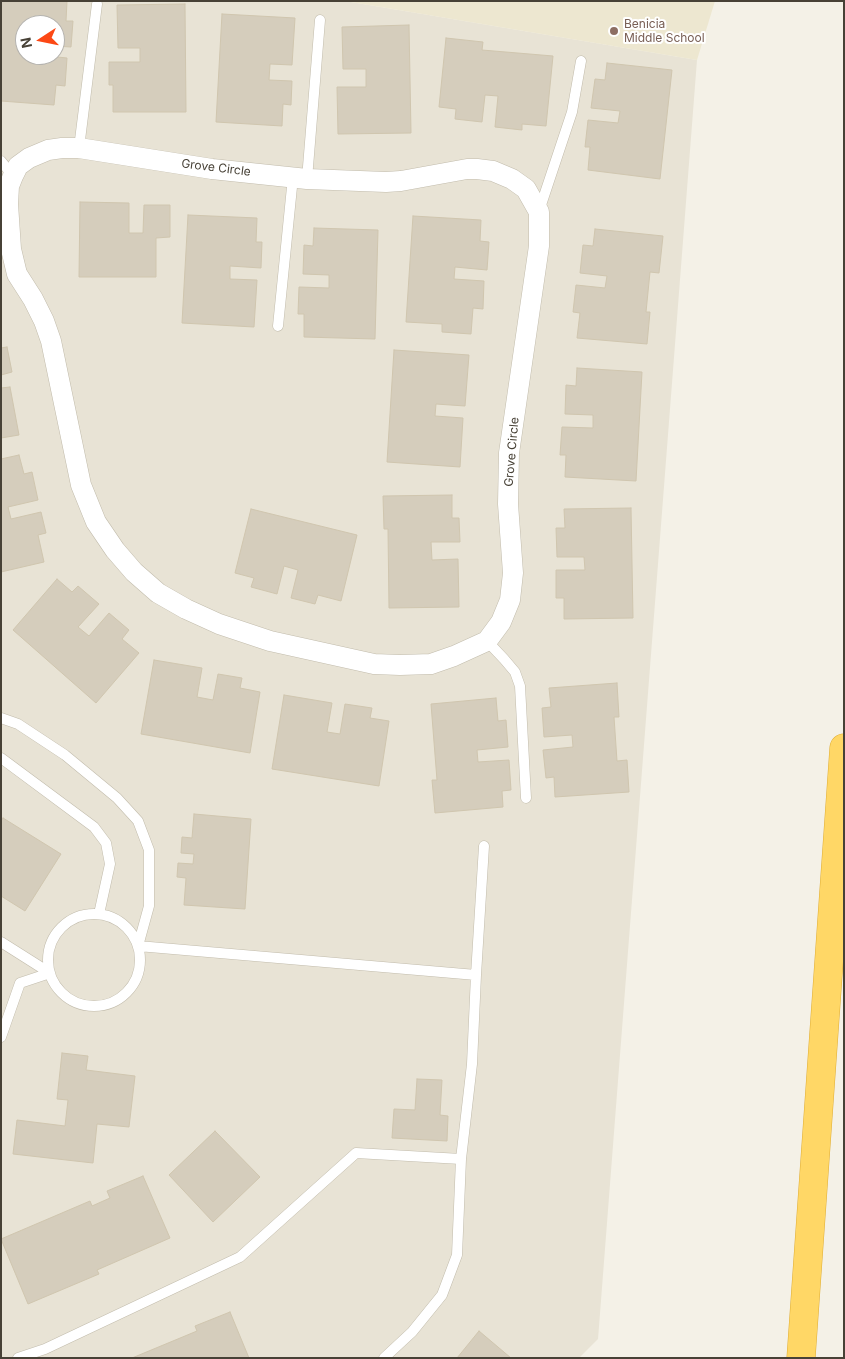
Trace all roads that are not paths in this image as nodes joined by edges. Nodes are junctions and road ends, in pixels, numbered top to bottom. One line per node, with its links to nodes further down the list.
1 (97, 4): 4 (lane)
2 (320, 20): 6 (lane)
3 (581, 60): 7 (lane)
4 (78, 148): 5 (street, Grove Circle); 6 (street, Grove Circle)
5 (7, 168): 8 (street, Grove Circle)
6 (300, 178): 7 (street, Grove Circle); 9 (lane)
7 (539, 212): 10 (street, Grove Circle)
8 (9, 275): 10 (street, Grove Circle)
9 (278, 326)
10 (487, 641): 14 (lane)
11 (1, 718): 18 (lane)
12 (844, 748): 25 (highway)
13 (1, 758): 16 (lane)
14 (526, 798)
15 (484, 846): 20 (lane)
16 (98, 914): 18 (lane); 19 (lane)
17 (1, 942): 19 (lane)
18 (138, 946): 19 (lane); 20 (lane)
19 (50, 973): 21 (lane)
20 (476, 975): 22 (lane)
21 (1, 1037)
22 (461, 1159): 23 (lane); 24 (lane)
23 (18, 1358)
24 (384, 1358)
25 (801, 1358)

